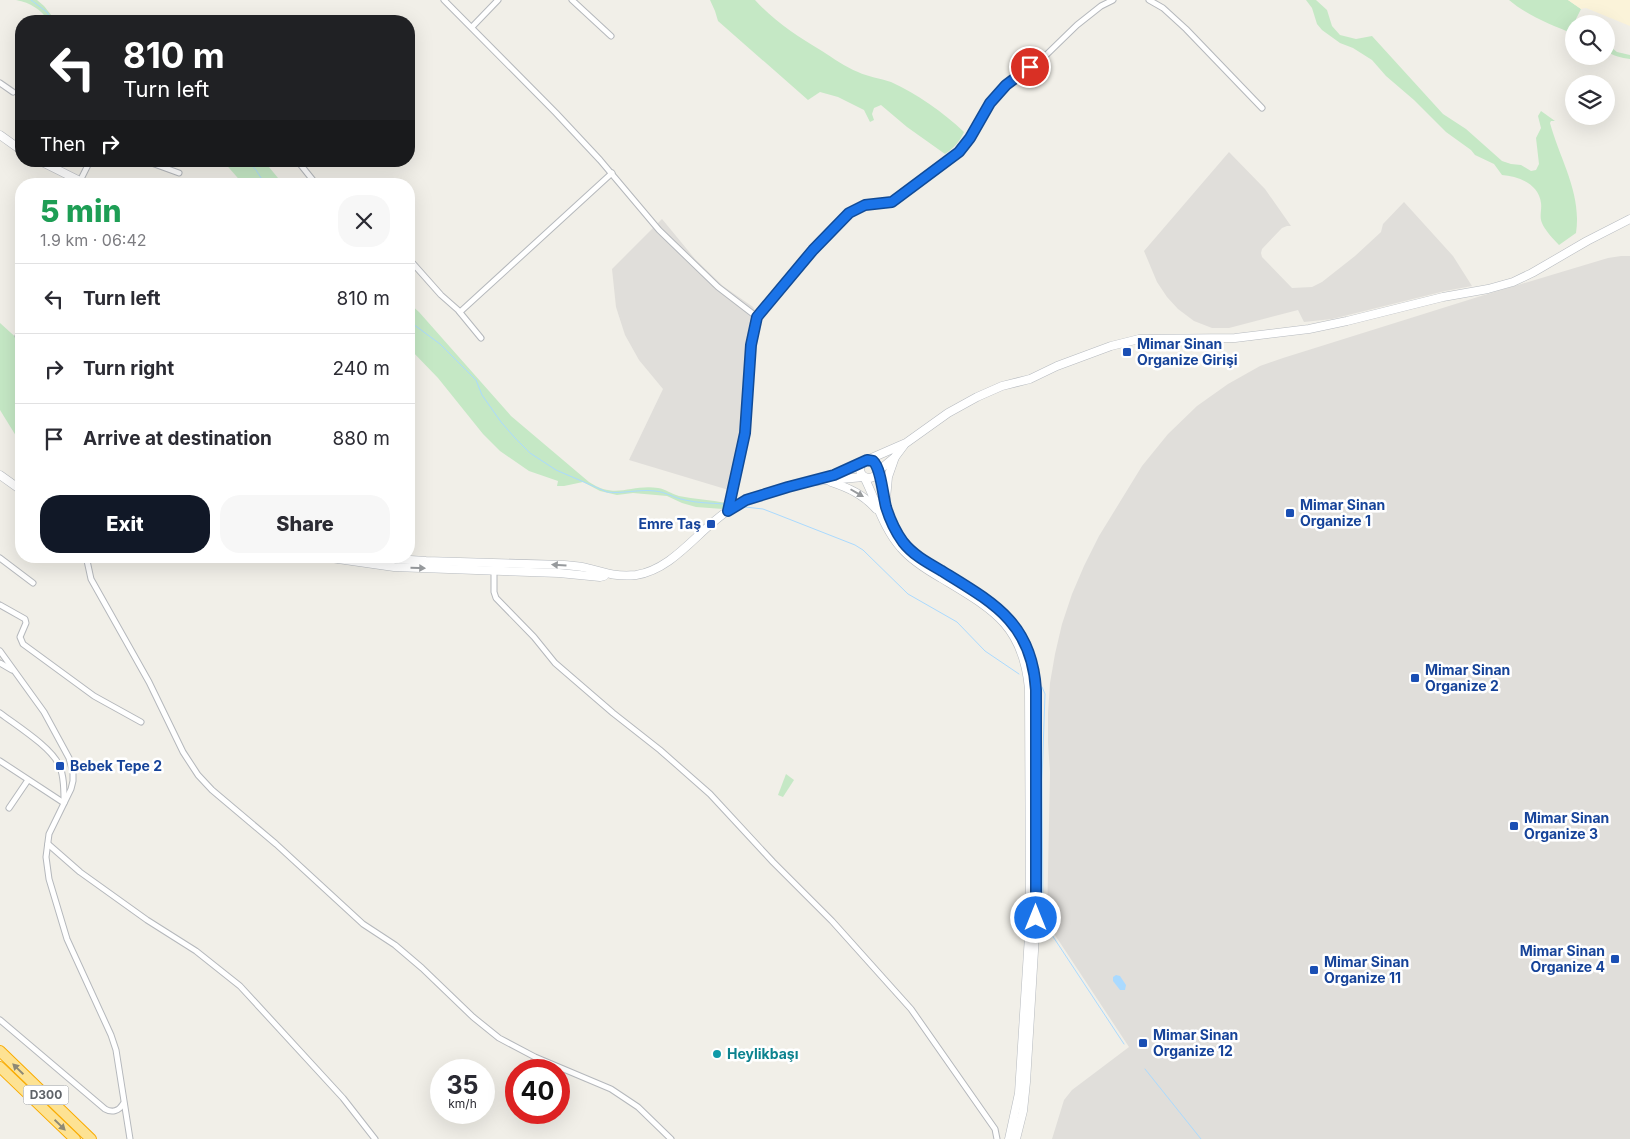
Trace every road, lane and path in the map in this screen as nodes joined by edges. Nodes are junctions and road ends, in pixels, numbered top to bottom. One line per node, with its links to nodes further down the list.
1 (444, 0): 6 (street)
2 (498, 0): 6 (street)
3 (572, 0): 7 (street)
4 (1113, 0): 23 (street)
5 (1149, 0): 10 (street)
6 (472, 27): 17 (street)
7 (611, 36)
8 (0, 83): 9 (street)
9 (13, 92)
10 (1262, 108)
11 (0, 135): 12 (street)
12 (15, 146)
13 (52, 167): 18 (street)
14 (162, 167): 16 (street)
15 (302, 167): 19 (street)
16 (179, 173)
17 (612, 173): 22 (street); 23 (street)
18 (75, 178)
19 (311, 178)
20 (1630, 219): 25 (street)
21 (415, 266): 22 (street)
22 (460, 312): 24 (street)
23 (757, 317): 35 (street)
24 (481, 338)
25 (906, 443): 26 (street); 27 (street)
26 (895, 457): 28 (street); 34 (street)
27 (865, 461): 28 (street); 30 (street); 32 (street)
28 (878, 471): 30 (street); 34 (street)
29 (0, 475): 33 (street)
30 (864, 477): 31 (street); 36 (street)
31 (827, 480): 32 (street); 36 (street, one-way to 36)
32 (805, 482): 35 (street)
33 (15, 486)
34 (886, 506): 66 (street)
35 (728, 511): 42 (street)
36 (881, 515): 65 (street)
37 (0, 558): 43 (street)
38 (415, 560): 42 (street, one-way to 38)
39 (88, 563): 63 (street)
40 (362, 563): 41 (street, one-way to 41)
41 (494, 571): 42 (street); 64 (street)
42 (607, 575)
43 (33, 583)
44 (0, 605): 49 (street)
45 (0, 651): 47 (street)
46 (0, 663): 47 (street)
47 (16, 673): 52 (street)
48 (0, 713): 52 (street)
49 (141, 722)
50 (0, 762): 51 (street)
51 (28, 780): 52 (street); 53 (street)
52 (64, 803): 54 (street)
53 (9, 808)
54 (48, 844): 58 (street); 62 (street)
55 (0, 1020): 58 (street)
56 (0, 1051): 60 (highway, D300, one-way to 56)
57 (0, 1067): 59 (highway, D300, one-way to 59)
58 (123, 1104): 61 (street)
59 (75, 1139)
60 (91, 1139)
61 (130, 1139)
62 (375, 1139)
63 (671, 1139)
64 (997, 1139)
65 (1009, 1139)
66 (1016, 1139)

